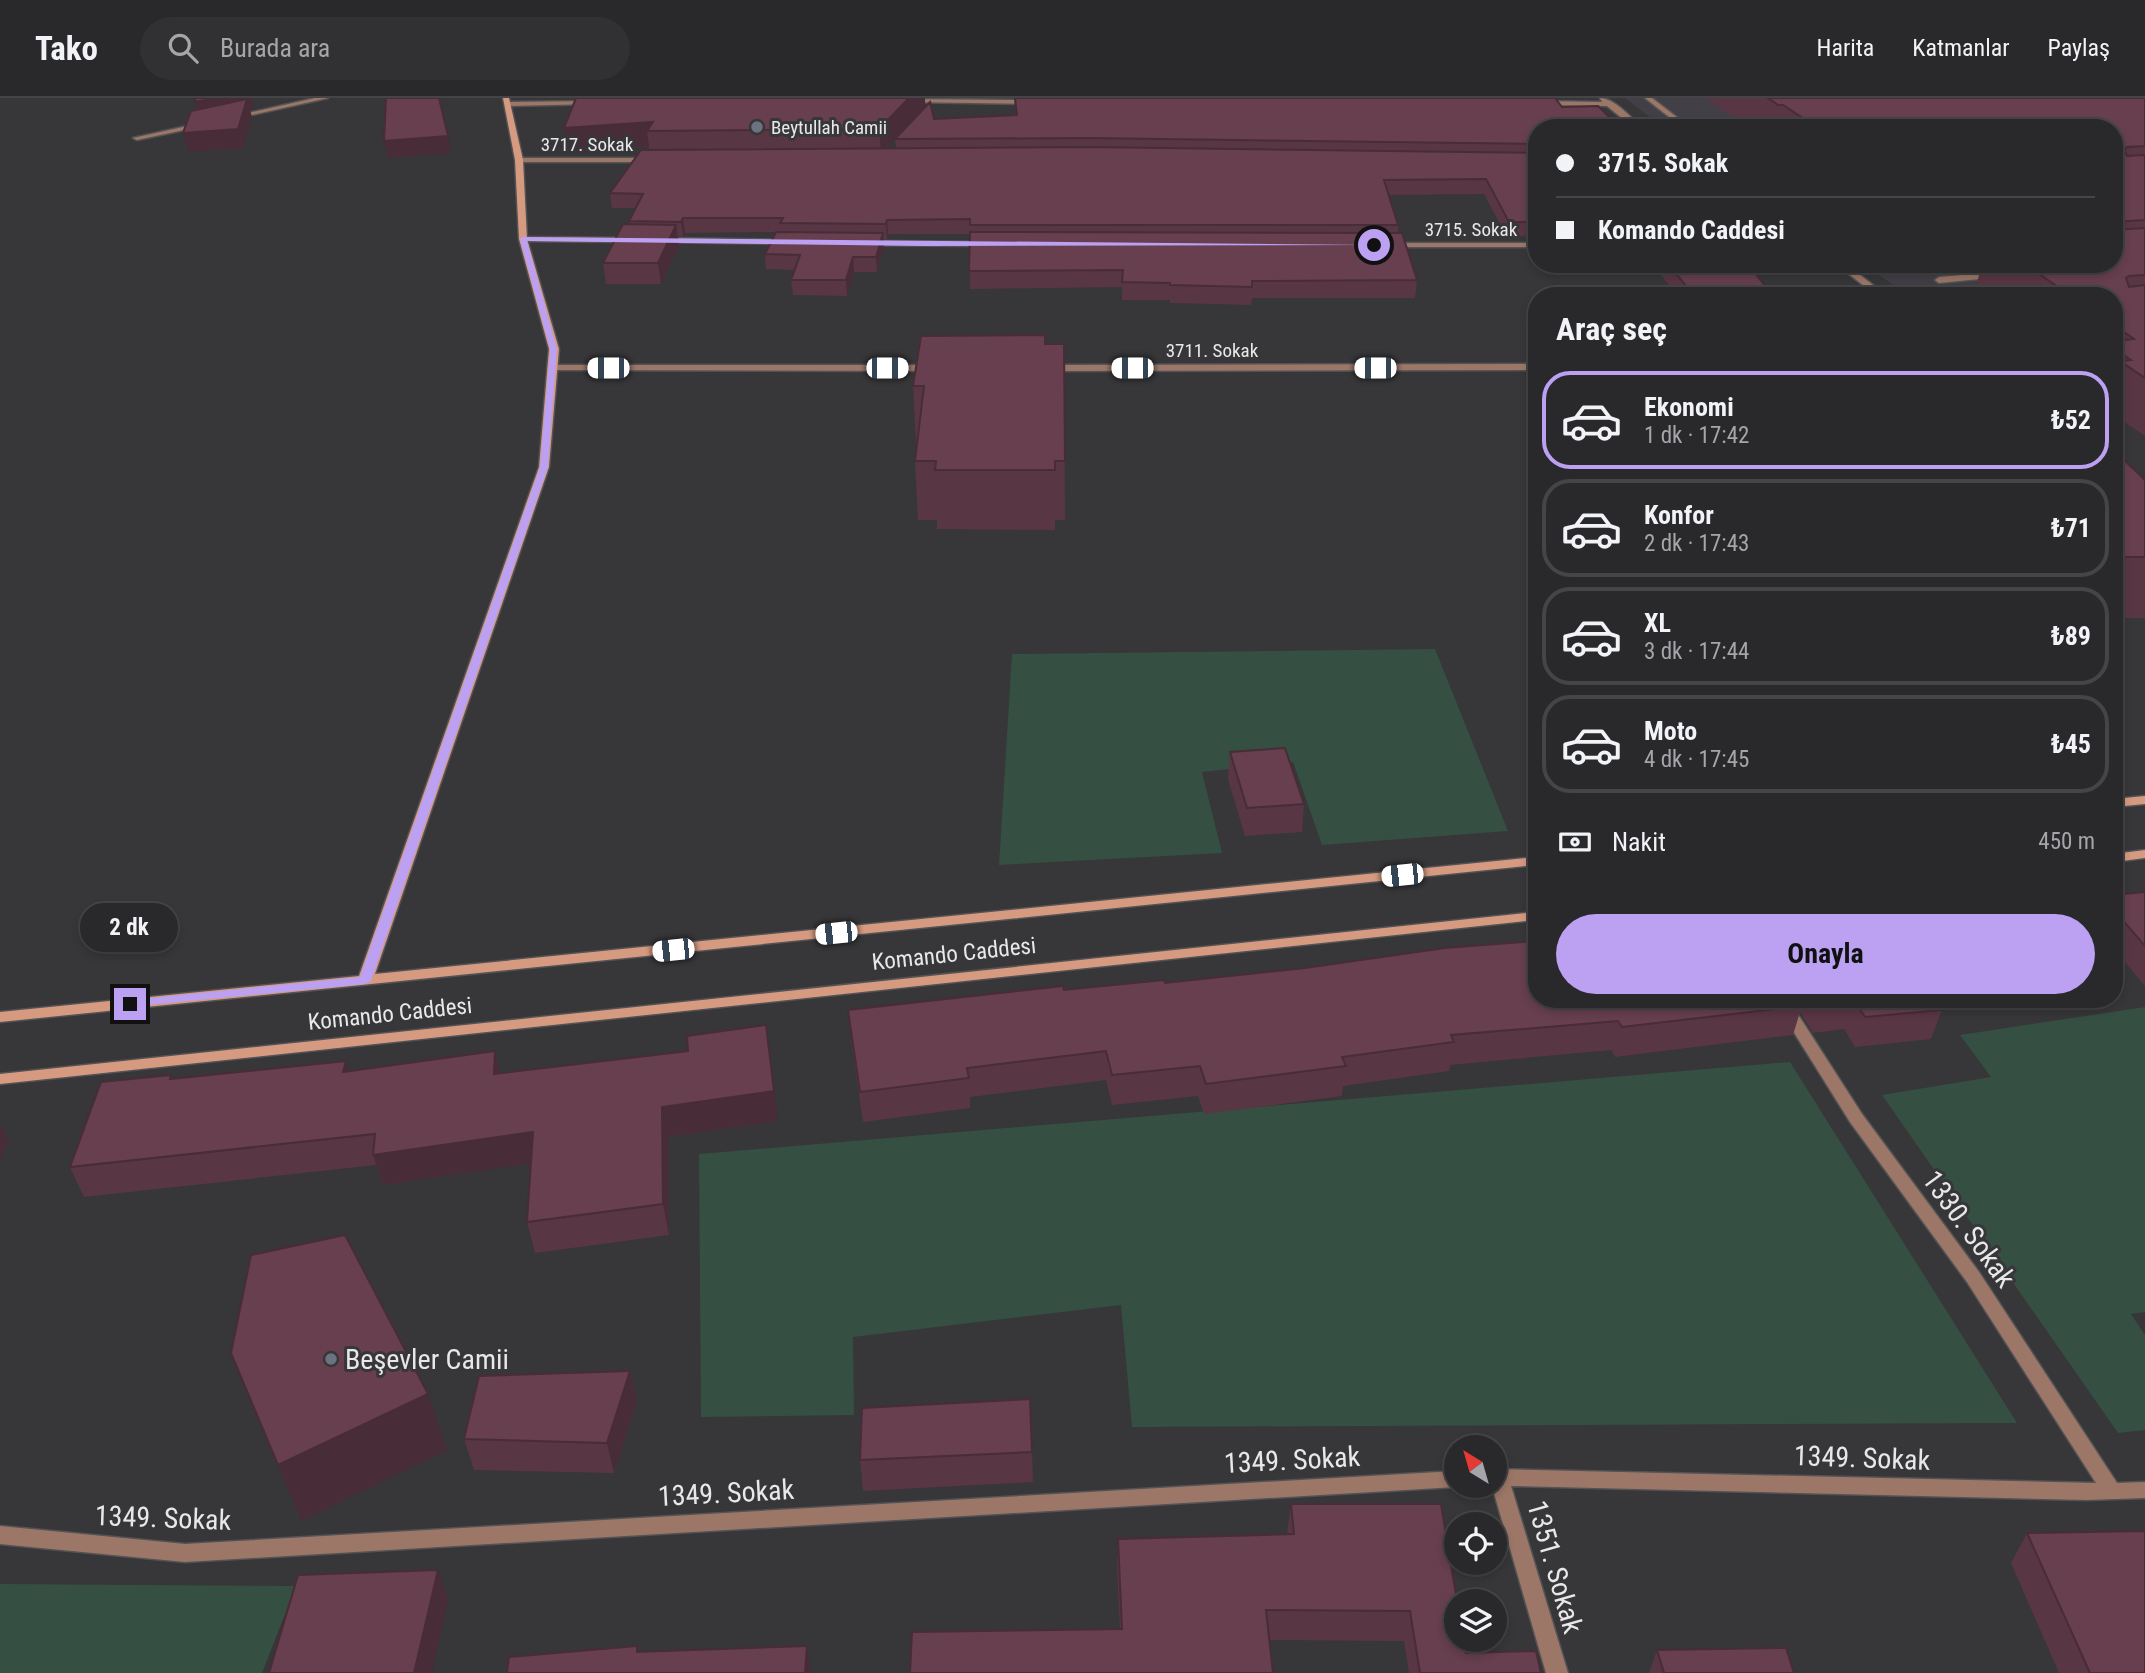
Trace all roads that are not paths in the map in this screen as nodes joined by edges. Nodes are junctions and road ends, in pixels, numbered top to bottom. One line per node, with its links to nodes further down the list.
1 (326, 98): 14 (street)
2 (1602, 98): 10 (street)
3 (1648, 98): 13 (street)
4 (938, 99): 6 (street); 7 (street); 11 (street)
5 (507, 101): 8 (street); 17 (main road)
6 (895, 101)
7 (1043, 102)
8 (605, 103)
9 (1528, 103): 10 (street)
10 (1609, 104): 12 (street)
11 (930, 108)
12 (1628, 119)
13 (1676, 119)
14 (219, 121)
15 (205, 124): 16 (street)
16 (137, 138)
17 (519, 160): 18 (street, 3717. Sokak); 19 (main road)
18 (662, 160)
19 (523, 239): 20 (street); 30 (main road)
20 (800, 242)
21 (856, 243): 22 (street)
22 (993, 244)
23 (1374, 245): 24 (street, 3715. Sokak)
24 (1528, 245)
25 (1852, 273): 28 (street)
26 (2005, 275): 27 (street)
27 (1939, 279)
28 (1871, 287)
29 (1528, 367): 32 (street, 3711. Sokak)
30 (552, 368): 31 (street); 39 (main road)
31 (943, 368)
32 (1040, 368)
33 (2145, 800): 34 (main road)
34 (2123, 802)
35 (2145, 854): 36 (main road)
36 (2123, 857)
37 (1528, 862): 39 (main road, Komando Caddesi)
38 (1528, 917): 42 (main road, Komando Caddesi)
39 (365, 981): 41 (main road, Komando Caddesi)
40 (1786, 1008): 46 (street, 1330. Sokak)
41 (0, 1017)
42 (0, 1079)
43 (1507, 1477): 46 (street, 1349. Sokak)
44 (1444, 1480): 48 (street, 1349. Sokak)
45 (2145, 1490): 46 (street, 1349. Sokak)
46 (2112, 1491)
47 (1503, 1498): 49 (street, 1351. Sokak)
48 (0, 1535)
49 (1557, 1673)

